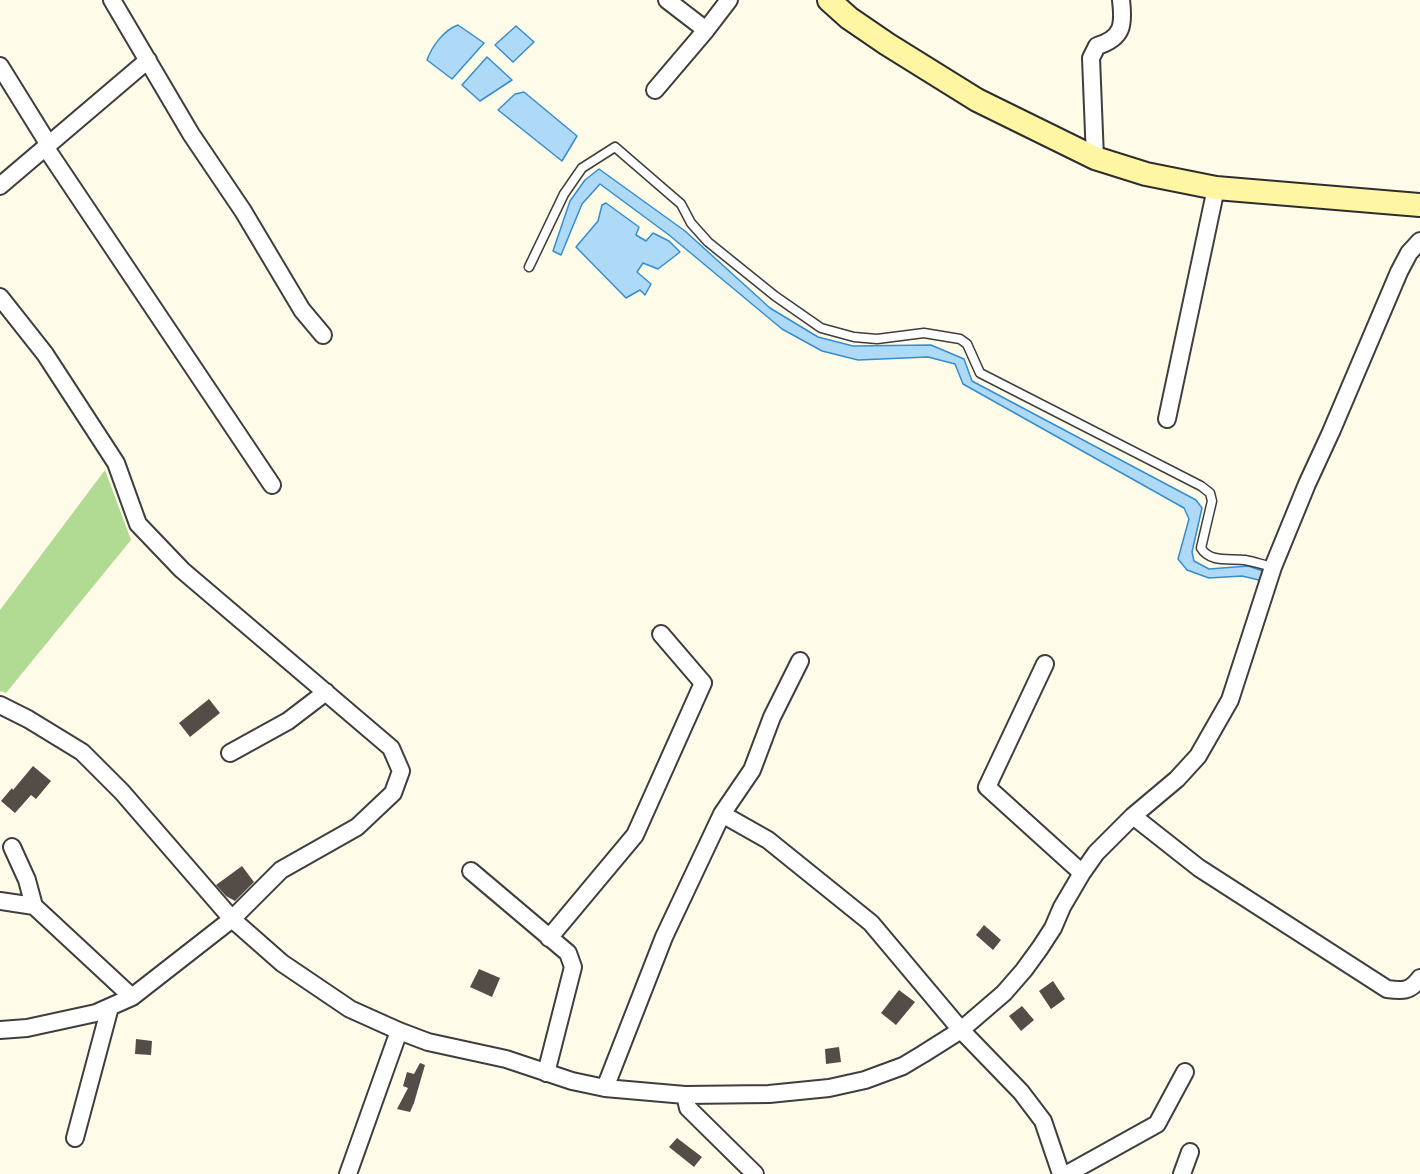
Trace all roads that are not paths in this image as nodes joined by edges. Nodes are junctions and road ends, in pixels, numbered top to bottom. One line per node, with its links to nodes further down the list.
1 (112, 0): 7 (street)
2 (668, 0): 6 (street)
3 (729, 0): 6 (street)
4 (829, 0): 11 (main road)
5 (1121, 0): 11 (street)
6 (706, 30): 9 (street)
7 (148, 60): 10 (street); 18 (street)
8 (0, 66): 10 (street)
9 (656, 90)
10 (47, 146): 12 (street); 20 (street)
11 (1095, 158): 13 (main road)
12 (0, 186)
13 (1216, 188): 14 (main road); 19 (street)
14 (1420, 205)
15 (1420, 241): 21 (street)
16 (529, 267): 21 (lane)
17 (0, 297): 25 (street)
18 (323, 335)
19 (1167, 419)
20 (273, 485)
21 (1273, 567): 29 (street)
22 (661, 634): 36 (street)
23 (800, 661): 28 (street)
24 (1044, 664): 32 (street)
25 (326, 692): 27 (street); 35 (street)
26 (0, 705): 35 (street)
27 (230, 753)
28 (722, 814): 41 (street); 45 (street)
29 (1133, 816): 32 (street); 37 (street)
30 (12, 847): 34 (street)
31 (471, 871): 36 (street)
32 (1082, 873): 41 (street)
33 (0, 902): 34 (street)
34 (34, 906): 38 (street)
35 (232, 919): 38 (street); 42 (street)
36 (549, 938): 44 (street)
37 (1420, 978)
38 (132, 997): 39 (street)
39 (110, 1007): 40 (street); 47 (street)
40 (0, 1030)
41 (961, 1030): 46 (street); 51 (street)
42 (399, 1031): 44 (street); 49 (street)
43 (1185, 1072): 52 (street)
44 (546, 1073): 45 (street)
45 (604, 1088): 46 (street)
46 (685, 1095): 50 (street)
47 (75, 1138)
48 (1190, 1152): 53 (street)
49 (348, 1174)
50 (755, 1174)
51 (1060, 1174)
52 (1067, 1174)
53 (1182, 1174)

